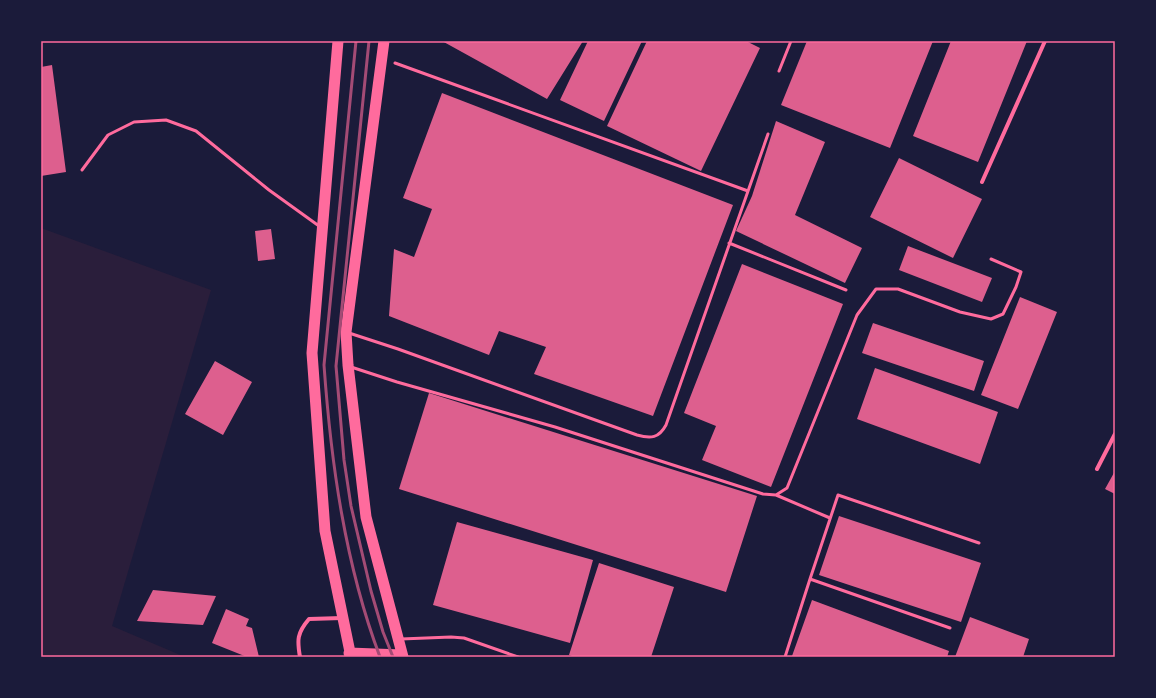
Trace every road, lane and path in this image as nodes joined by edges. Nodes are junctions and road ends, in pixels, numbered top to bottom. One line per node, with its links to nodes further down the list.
1 (338, 41): 11 (highway)
2 (384, 41): 15 (highway)
3 (791, 41): 6 (lane)
4 (1045, 41): 9 (street)
5 (395, 63): 10 (lane)
6 (779, 71)
7 (768, 134): 10 (lane)
8 (82, 170): 11 (lane)
9 (982, 182)
10 (748, 191): 12 (lane)
11 (322, 228): 23 (highway)
12 (729, 244): 14 (lane); 15 (lane)
13 (991, 259): 19 (lane)
14 (846, 290)
15 (346, 332): 16 (highway)
16 (348, 366): 19 (lane); 25 (highway)
17 (1115, 434): 18 (street)
18 (1097, 469)
19 (776, 495): 20 (lane)
20 (830, 518): 21 (lane); 22 (lane)
21 (979, 543)
22 (810, 578): 24 (lane); 30 (lane)
23 (342, 618): 26 (highway); 28 (street)
24 (950, 628)
25 (398, 639): 27 (highway); 29 (lane)
26 (350, 655): 27 (highway)
27 (403, 656)
28 (300, 657)
29 (518, 657)
30 (785, 657)

